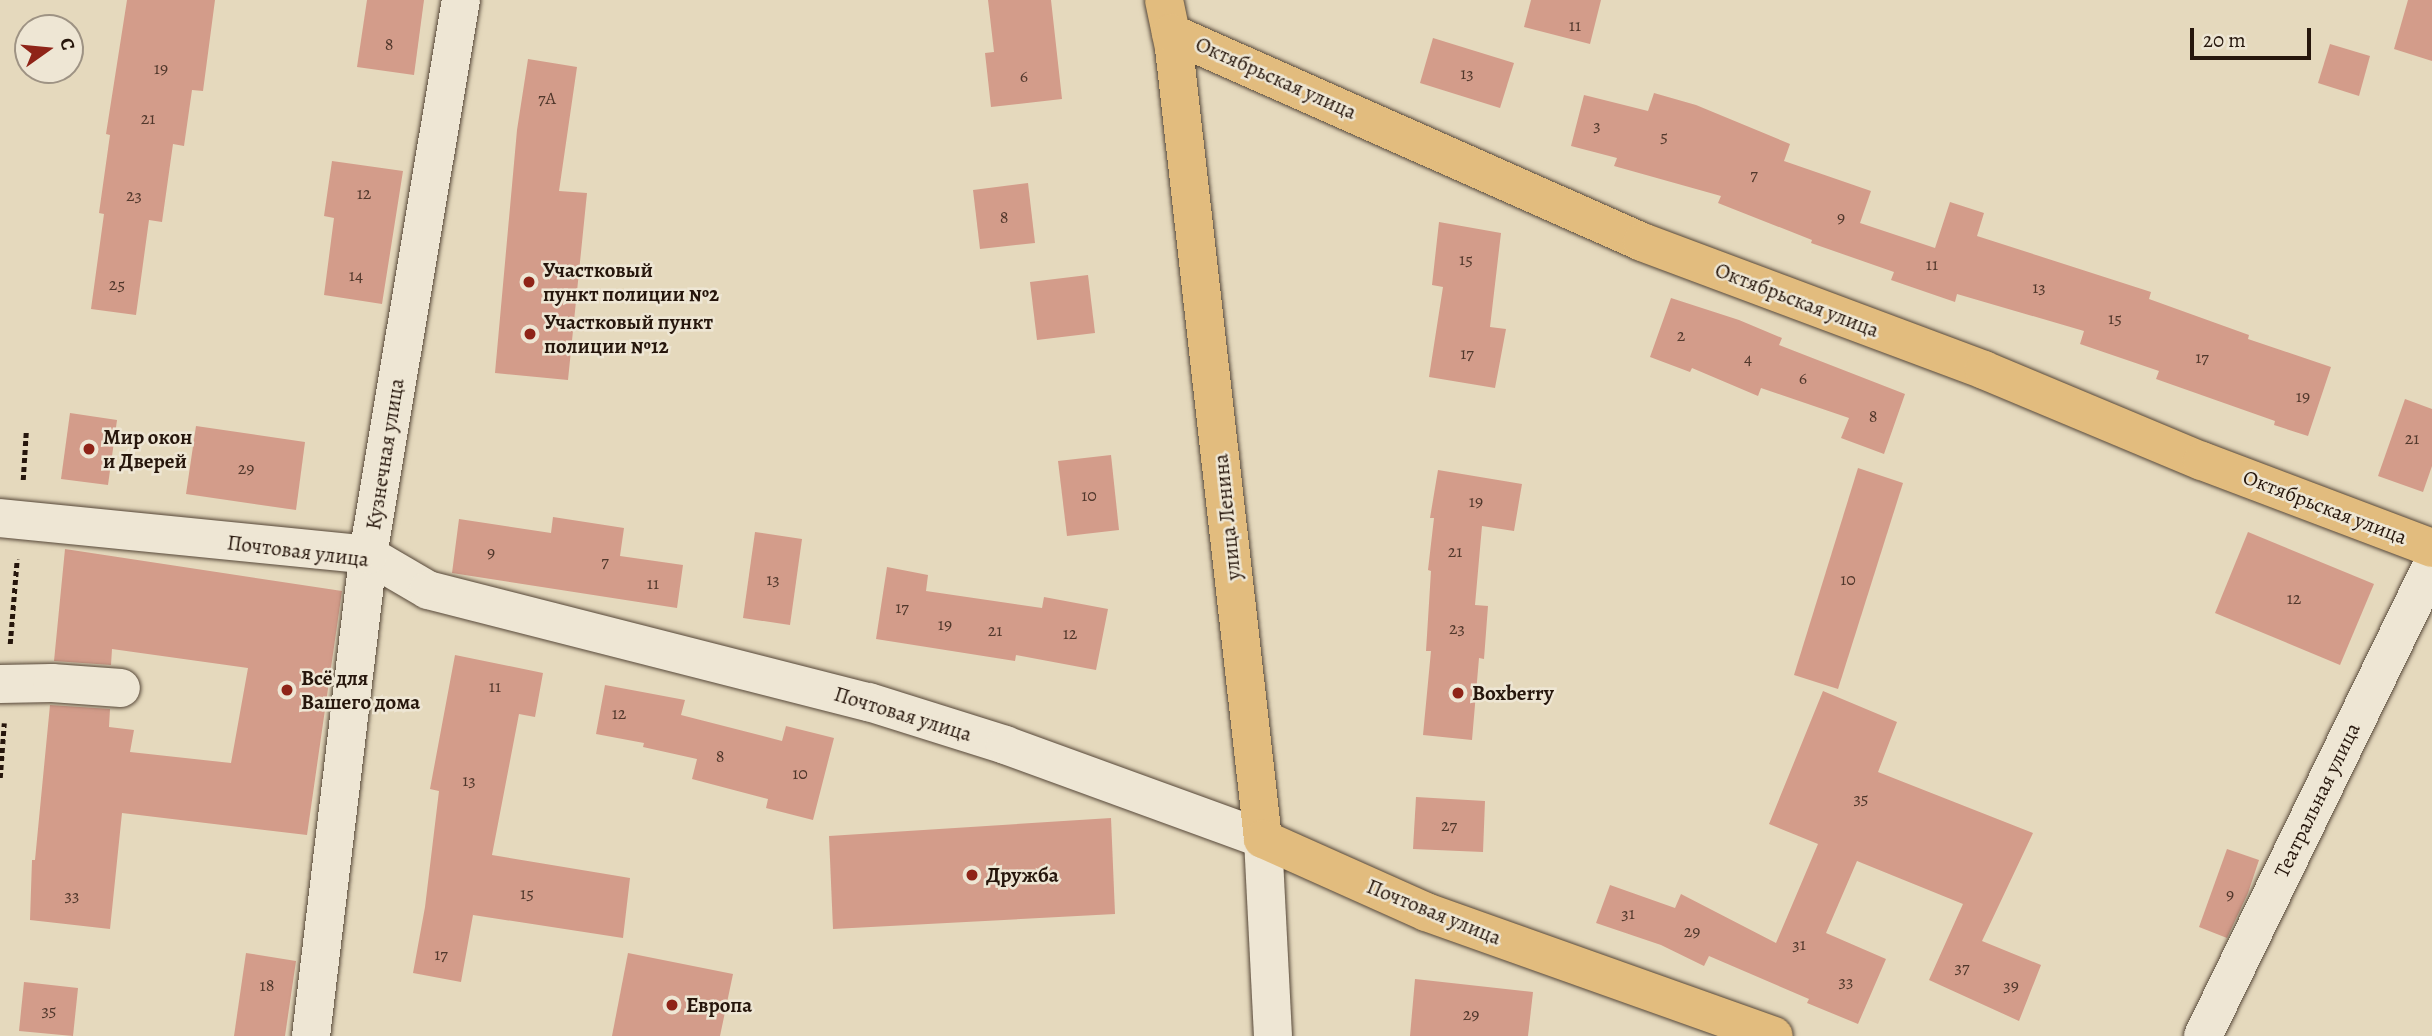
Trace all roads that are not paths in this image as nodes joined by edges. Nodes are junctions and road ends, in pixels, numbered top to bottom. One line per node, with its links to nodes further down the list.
1 (461, 0): 5 (street, Кузнечная улица)
2 (1167, 16): 4 (main road, Октябрьская улица); 9 (main road, улица Ленина)
3 (10, 519): 5 (street, Почтовая улица)
4 (2432, 548)
5 (368, 555): 9 (street, Почтовая улица); 10 (street, Кузнечная улица)
6 (2432, 565): 13 (street, Театральная улица)
7 (4, 684): 8 (street)
8 (121, 688)
9 (1263, 839): 11 (street, улица Ленина); 12 (main road, Почтовая улица)
10 (311, 1036)
11 (1273, 1036)
12 (1774, 1036)
13 (2203, 1036)

